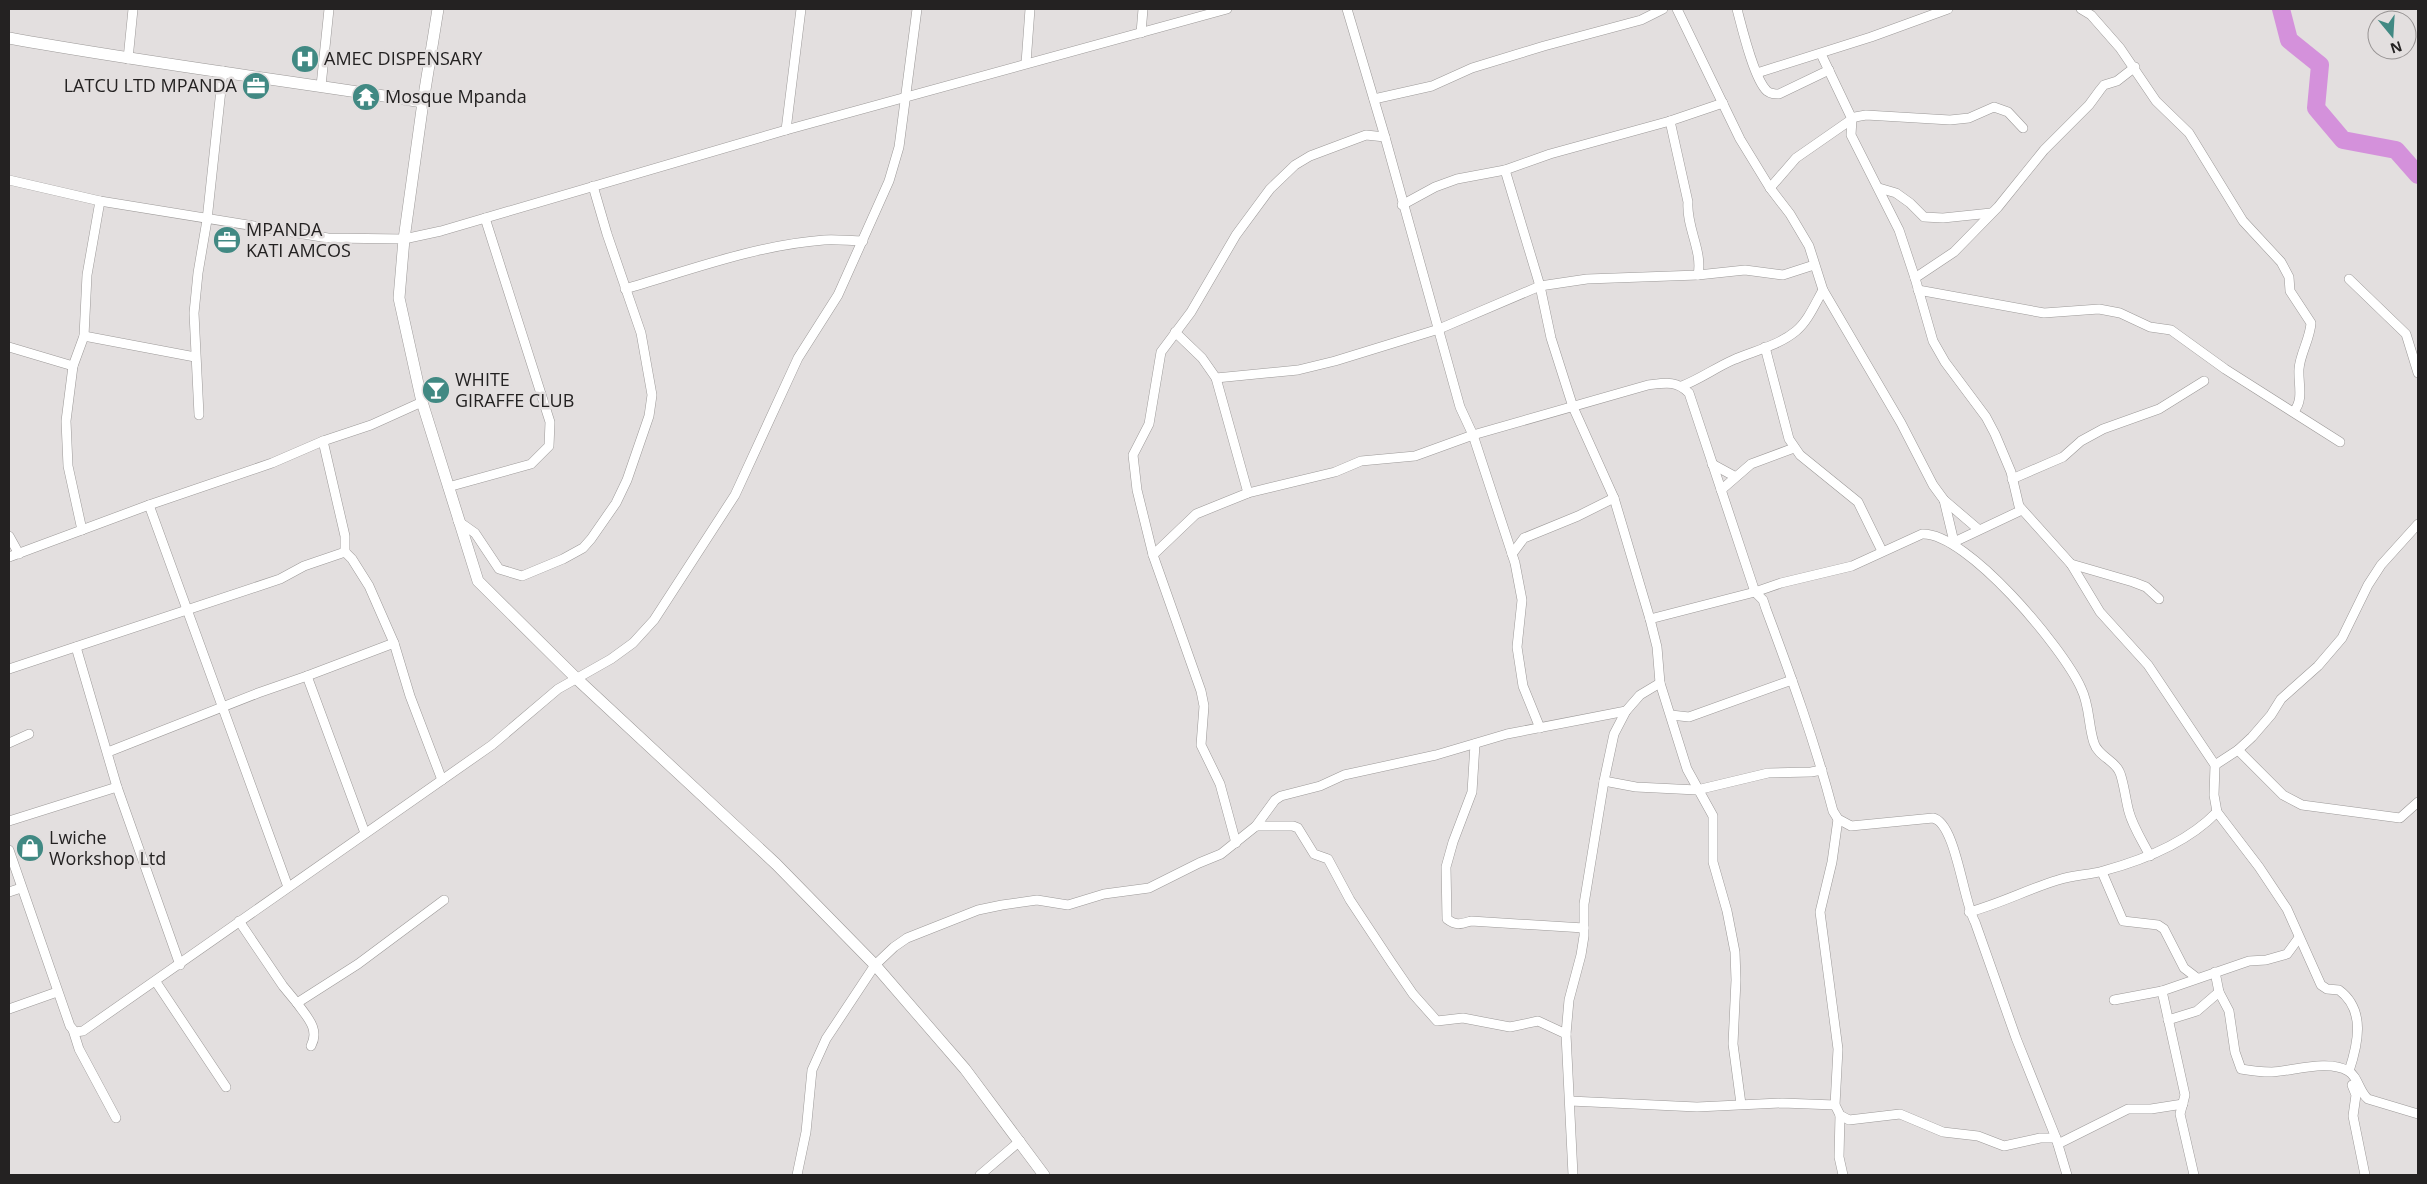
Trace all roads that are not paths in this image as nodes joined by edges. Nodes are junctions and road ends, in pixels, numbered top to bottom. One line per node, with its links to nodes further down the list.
1 (133, 9): 18 (street)
2 (329, 9): 24 (street)
3 (438, 9): 27 (street)
4 (802, 9): 32 (street)
5 (917, 9): 25 (street)
6 (1030, 9): 19 (street)
7 (1143, 9): 15 (street)
8 (1227, 9): 15 (street)
9 (1347, 9): 26 (street)
10 (1663, 9): 26 (street)
11 (1677, 9): 28 (street)
12 (1737, 9): 23 (street)
13 (1948, 9): 17 (street)
14 (2081, 9): 20 (street)
15 (1141, 33): 19 (street)
16 (9, 38): 18 (street)
17 (1821, 54): 22 (street); 23 (street)
18 (128, 59): 21 (street)
19 (1026, 63): 25 (street)
20 (2135, 67): 41 (street); 67 (street)
21 (223, 70): 24 (street); 43 (street)
22 (1829, 70): 23 (street); 29 (street)
23 (1757, 74)
24 (321, 86): 27 (street)
25 (907, 98): 32 (street); 45 (street)
26 (1374, 98): 33 (street)
27 (423, 102): 44 (street)
28 (1723, 103): 30 (street); 37 (street)
29 (1852, 119): 31 (street); 37 (street); 38 (street)
30 (1670, 121): 34 (street); 47 (street)
31 (2023, 128)
32 (786, 130): 36 (street)
33 (1385, 137): 40 (street); 55 (street)
34 (1505, 170): 40 (street); 50 (street)
35 (9, 180): 39 (street)
36 (593, 186): 42 (street); 51 (street)
37 (1770, 188): 46 (street)
38 (1878, 188): 41 (street); 48 (street)
39 (100, 201): 43 (street); 56 (street)
40 (1402, 205): 54 (street)
41 (1991, 213): 48 (street)
42 (486, 218): 44 (street); 76 (street)
43 (208, 220): 44 (street); 59 (street)
44 (404, 238): 65 (street)
45 (863, 241): 51 (street); 104 (street)
46 (1814, 265): 47 (street); 52 (street)
47 (1698, 275): 50 (street)
48 (1915, 278): 53 (street)
49 (2349, 279): 61 (street)
50 (1540, 286): 54 (street); 66 (street)
51 (626, 289): 83 (street)
52 (1823, 290): 58 (street); 80 (street)
53 (1918, 290): 67 (street); 75 (street)
54 (1439, 330): 62 (street); 69 (street)
55 (1175, 332): 62 (street); 93 (street)
56 (84, 336): 59 (street); 60 (street)
57 (9, 347): 60 (street)
58 (1765, 347): 64 (street); 72 (street)
59 (195, 357): 68 (street)
60 (73, 366): 86 (street)
61 (2418, 373)
62 (1216, 378): 78 (street)
63 (2204, 380): 75 (street)
64 (1682, 386): 66 (street); 73 (street)
65 (422, 402): 70 (street); 76 (street)
66 (1573, 407): 69 (street); 79 (street)
67 (2294, 411): 71 (street)
68 (199, 415)
69 (1473, 435): 78 (street); 92 (street)
70 (323, 441): 81 (street); 90 (street)
71 (2340, 442)
72 (1794, 448): 74 (street); 89 (street)
73 (1712, 464): 74 (street); 77 (street)
74 (1734, 476): 77 (street)
75 (2012, 479): 82 (street)
76 (448, 487): 83 (street)
77 (1721, 490): 96 (street)
78 (1248, 493): 93 (street)
79 (1614, 498): 92 (street); 99 (street)
80 (1944, 500): 85 (street); 88 (street)
81 (149, 505): 86 (street); 98 (street)
82 (2022, 510): 85 (street); 95 (street)
83 (458, 521): 104 (street)
84 (2418, 524): 114 (street)
85 (1978, 529): 88 (street)
86 (82, 530): 91 (street)
87 (9, 536): 91 (street)
88 (1953, 542): 89 (street); 130 (street)
89 (1882, 551): 96 (street)
90 (345, 552): 98 (street); 100 (street)
91 (19, 554): 94 (street)
92 (1512, 554): 110 (street)
93 (1153, 555): 128 (street)
94 (9, 557)
95 (2071, 564): 97 (street); 116 (street)
96 (1755, 592): 99 (street); 105 (street)
97 (2159, 599)
98 (186, 610): 101 (street); 107 (street)
99 (1650, 619): 106 (street)
100 (394, 643): 103 (street); 118 (street)
101 (76, 646): 102 (street); 115 (street)
102 (9, 669)
103 (307, 676): 107 (street); 127 (street)
104 (577, 679): 118 (street); 141 (street)
105 (1792, 680): 109 (street); 117 (street)
106 (1660, 683): 108 (street); 109 (street)
107 (222, 707): 115 (street); 132 (street)
108 (1626, 711): 110 (street); 119 (street)
109 (1671, 715): 121 (street)
110 (1540, 728): 113 (street)
111 (29, 734): 112 (street)
112 (9, 743)
113 (1475, 744): 126 (street); 138 (street)
114 (2238, 750): 116 (street); 122 (street)
115 (108, 752): 120 (street)
116 (2215, 765): 123 (street)
117 (1822, 770): 121 (street); 124 (street)
118 (442, 780): 127 (street)
119 (1604, 781): 121 (street); 138 (street)
120 (117, 787): 125 (street); 140 (street)
121 (1697, 790): 158 (street)
122 (2418, 802)
123 (2217, 812): 130 (street); 139 (street)
124 (1838, 819): 136 (street); 160 (street)
125 (9, 821)
126 (1256, 826): 128 (street); 153 (street)
127 (365, 833): 132 (street)
128 (1236, 843): 141 (street)
129 (9, 850): 133 (street)
130 (2150, 856): 131 (street)
131 (2102, 872): 136 (street); 143 (street)
132 (288, 887): 137 (street)
133 (21, 888): 134 (street); 146 (street)
134 (9, 892)
135 (444, 900): 149 (street)
136 (1969, 912): 164 (street)
137 (240, 921): 140 (street); 149 (street)
138 (1584, 928): 153 (street)
139 (2298, 939): 142 (street); 155 (street)
140 (180, 965): 144 (street)
141 (875, 965): 165 (street); 166 (street)
142 (2215, 972): 143 (street); 147 (street)
143 (2197, 978): 145 (street)
144 (156, 982): 152 (street); 156 (street)
145 (2162, 990): 148 (street); 151 (street)
146 (57, 992): 150 (street); 152 (street)
147 (2219, 992): 151 (street); 155 (street)
148 (2114, 1000)
149 (297, 1003): 154 (street)
150 (9, 1009)
151 (2168, 1020): 159 (street)
152 (73, 1030): 163 (street)
153 (1566, 1034): 157 (street)
154 (312, 1046)
155 (2351, 1074): 161 (street); 173 (street)
156 (226, 1087)
157 (1570, 1100): 158 (street); 169 (street)
158 (1741, 1104): 160 (street)
159 (2183, 1104): 164 (street); 172 (street)
160 (1835, 1105): 162 (street)
161 (2418, 1114)
162 (1840, 1116): 164 (street); 170 (street)
163 (116, 1118)
164 (2057, 1141): 171 (street)
165 (1020, 1142): 167 (street); 168 (street)
166 (797, 1175)
167 (980, 1175)
168 (1044, 1175)
169 (1573, 1175)
170 (1843, 1175)
171 (2067, 1175)
172 (2194, 1175)
173 (2364, 1175)

